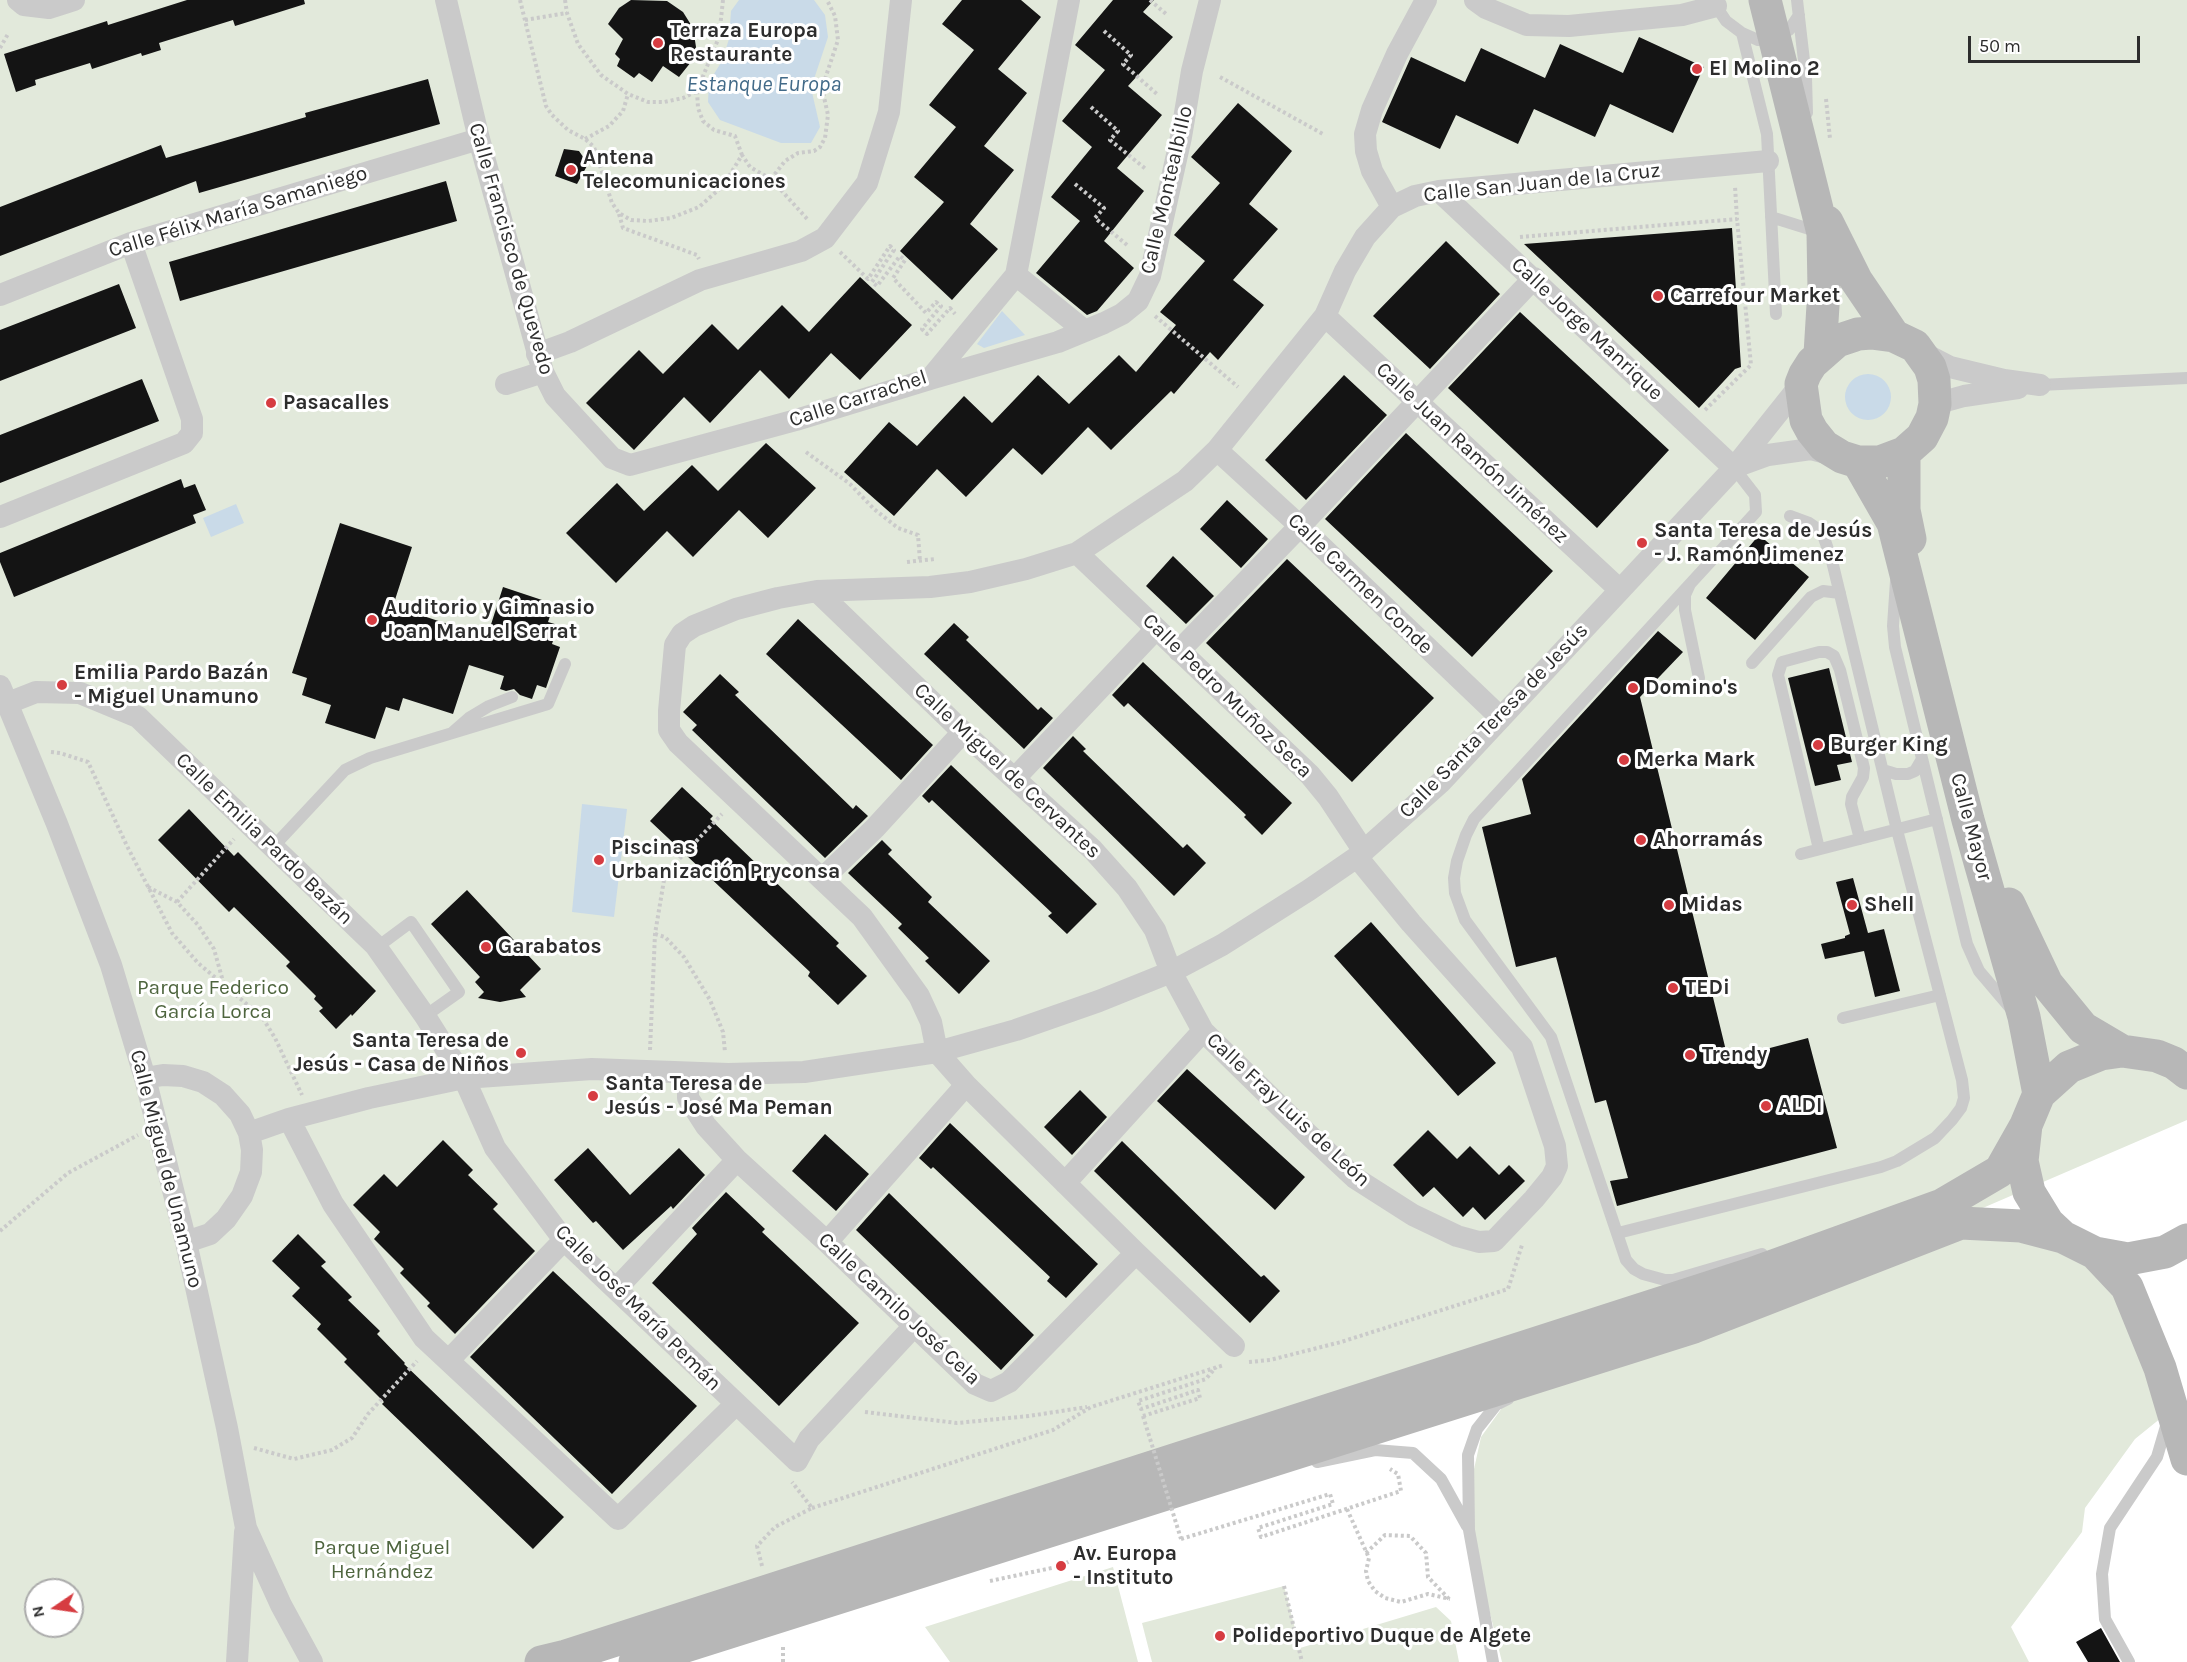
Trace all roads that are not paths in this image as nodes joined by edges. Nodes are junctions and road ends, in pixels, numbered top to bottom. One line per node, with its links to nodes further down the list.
1 (18, 0): 2 (street)
2 (74, 0)
3 (446, 0): 15 (street, Calle Francisco de Quevedo)
4 (901, 0): 31 (street)
5 (1069, 0): 23 (street, Calle Carrachel)
6 (1210, 0): 28 (street, Calle Montealbillo)
7 (1426, 0): 19 (street)
8 (1475, 0): 11 (street)
9 (1766, 0): 14 (main road)
10 (1797, 0): 12 (lane)
11 (1716, 3): 13 (lane)
12 (1799, 15): 14 (lane); 17 (lane)
13 (1742, 33): 14 (lane); 16 (lane)
14 (1775, 37): 17 (main road)
15 (479, 139): 22 (street, Calle Félix María Samaniego); 31 (street, Calle Francisco de Quevedo)
16 (1768, 161): 18 (street, Calle San Juan de la Cruz); 20 (lane)
17 (1812, 182): 21 (main road); 29 (main road)
18 (1439, 192): 19 (street, Calle San Juan de la Cruz); 24 (street, Calle Jorge Manrique)
19 (1392, 207): 27 (street, Calle San Juan de la Cruz)
20 (1771, 217): 21 (lane); 26 (lane)
21 (1823, 233): 30 (main road)
22 (131, 243): 25 (street, Calle Félix María Samaniego); 45 (street)
23 (1016, 275): 28 (street); 33 (street, Calle Carrachel)
24 (1534, 278): 37 (street); 43 (street, Calle Jorge Manrique)
25 (0, 295)
26 (1776, 314)
27 (1325, 316): 37 (street, Calle Juan Ramón Jiménez); 39 (street, Calle San Juan de la Cruz)
28 (1085, 331): 33 (street, Calle Montealbillo)
29 (1906, 343): 30 (main road); 36 (street); 38 (main road)
30 (1821, 354): 35 (main road)
31 (540, 363): 34 (street); 42 (street, Calle Francisco de Quevedo)
32 (2187, 378): 36 (lane)
33 (930, 379): 42 (street, Calle Carrachel)
34 (506, 384)
35 (1801, 384): 41 (main road); 43 (street, Calle Santa Teresa de Jesús)
36 (2040, 385): 38 (street)
37 (1418, 402): 47 (street); 51 (street, Calle Juan Ramón Jiménez)
38 (1935, 404): 40 (main road)
39 (1217, 450): 47 (street, Calle Carmen Conde); 48 (street, Calle San Juan de la Cruz)
40 (1904, 453): 41 (main road); 81 (main road, Calle Mayor)
41 (1850, 460): 43 (street); 46 (main road, Calle Mayor)
42 (630, 465)
43 (1734, 468): 49 (lane); 51 (street, Calle Santa Teresa de Jesús)
44 (1790, 516): 52 (lane)
45 (0, 517)
46 (1893, 523): 63 (lane); 78 (main road, Calle Mayor)
47 (1300, 526): 54 (street); 60 (street, Calle Carmen Conde)
48 (1077, 553): 50 (street, Calle San Juan de la Cruz); 53 (street, Calle Pedro Muñoz Seca)
49 (1690, 584): 57 (lane); 96 (lane)
50 (817, 591): 61 (street, Calle Miguel de Cervantes); 73 (street, Calle San Juan de la Cruz)
51 (1620, 591): 60 (street, Calle Santa Teresa de Jesús)
52 (1840, 593): 55 (lane); 64 (lane)
53 (1156, 629): 54 (street, Calle Pedro Muñoz Seca); 65 (street)
54 (1179, 651): 71 (street, Calle Pedro Muñoz Seca)
55 (1752, 663)
56 (565, 664): 62 (lane)
57 (1700, 678)
58 (4, 695): 69 (street, Calle Emilia Pardo Bazán); 85 (street, Calle Miguel de Unamuno)
59 (512, 697): 62 (lane)
60 (1501, 718): 71 (street, Calle Santa Teresa de Jesús)
61 (963, 732): 65 (street, Calle Miguel de Cervantes); 73 (street)
62 (449, 735): 69 (lane)
63 (1922, 759): 64 (lane); 66 (lane)
64 (1883, 770): 67 (lane)
65 (1015, 778): 75 (street, Calle Miguel de Cervantes)
66 (1937, 819): 67 (lane); 78 (lane)
67 (1897, 830): 68 (lane); 76 (lane)
68 (1860, 839): 70 (lane); 70 (lane)
69 (273, 847): 74 (street, Calle Emilia Pardo Bazán)
70 (1820, 849): 72 (lane)
71 (1360, 854): 75 (street, Calle Santa Teresa de Jesús); 80 (street, Calle Fray Luis de León)
72 (1801, 854)
73 (822, 879): 82 (street, Calle San Juan de la Cruz)
74 (376, 948): 77 (street, Calle Emilia Pardo Bazán); 77 (lane)
75 (1171, 972): 80 (street, Calle Fray Luis de León); 82 (street, Calle Santa Teresa de Jesús)
76 (1940, 994): 79 (lane); 96 (lane)
77 (425, 1016): 86 (street, Calle Emilia Pardo Bazán)
78 (2024, 1017): 88 (main road, Calle Mayor)
79 (1843, 1018)
80 (1203, 1031): 93 (street)
81 (2122, 1051): 84 (main road); 88 (main road)
82 (937, 1052): 83 (street, Calle Santa Teresa de Jesús); 87 (street)
83 (688, 1073): 86 (street, Calle Santa Teresa de Jesús); 92 (street, Calle Camilo José Cela)
84 (2187, 1073)
85 (145, 1078): 91 (street); 101 (street, Calle Miguel de Unamuno)
86 (464, 1078): 89 (street, Calle Santa Teresa de Jesús); 98 (street, Calle José María Pemán)
87 (966, 1085): 93 (street); 102 (street)
88 (2039, 1094): 90 (main road)
89 (299, 1116): 91 (street, Calle Santa Teresa de Jesús); 109 (street)
90 (2026, 1125): 94 (main road); 97 (main road)
91 (249, 1133): 101 (street)
92 (737, 1160): 102 (street, Calle Camilo José Cela); 106 (street)
93 (1065, 1183): 103 (street)
94 (1910, 1216): 100 (lane); 105 (main road)
95 (1961, 1223): 97 (main road); 105 (main road); 110 (main road)
96 (1618, 1233): 105 (lane)
97 (2063, 1237): 104 (main road)
98 (564, 1240): 106 (street, Calle José María Pemán); 109 (street)
99 (2187, 1240): 104 (main road)
100 (1806, 1241)
101 (186, 1242): 115 (street, Calle Miguel de Unamuno)
102 (827, 1242): 107 (street, Calle Camilo José Cela)
103 (1136, 1253): 107 (street, Calle Camilo José Cela); 108 (street)
104 (2095, 1253): 112 (main road)
105 (1762, 1262): 118 (main road)
106 (616, 1288): 111 (street, Calle José María Pemán)
107 (915, 1325): 111 (street, Calle José María Pemán)
108 (1233, 1358)
109 (449, 1360): 111 (street)
110 (1565, 1368): 114 (main road); 116 (lane)
111 (736, 1404)
112 (2172, 1407): 113 (main road); 123 (lane)
113 (2187, 1459)
114 (1189, 1499): 116 (lane); 117 (main road)
115 (246, 1528): 119 (street); 120 (street)
116 (1468, 1530): 122 (lane)
117 (684, 1653): 121 (main road)
118 (553, 1660)
119 (237, 1662)
120 (312, 1662)
121 (635, 1662)
122 (1493, 1662)
123 (2129, 1662)

